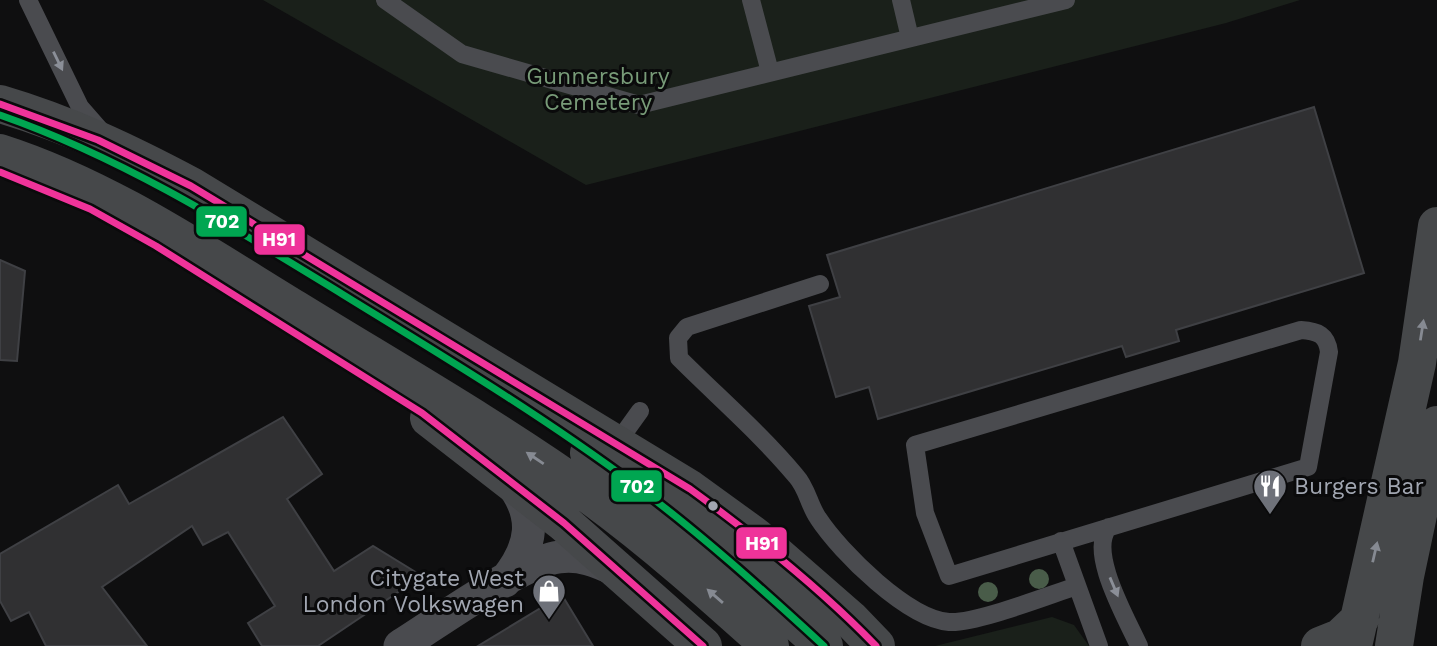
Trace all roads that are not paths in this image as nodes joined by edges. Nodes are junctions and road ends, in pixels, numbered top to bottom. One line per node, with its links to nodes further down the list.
1 (28, 0): 10 (lane, one-way to 10)
2 (385, 0): 7 (lane)
3 (751, 0): 7 (lane)
4 (901, 0): 6 (lane)
5 (1064, 0): 6 (lane)
6 (910, 38): 7 (lane)
7 (770, 72)
8 (0, 104): 10 (highway)
9 (0, 115): 28 (highway)
10 (122, 149): 17 (highway)
11 (0, 153): 27 (highway, one-way to 11)
12 (0, 172): 18 (highway)
13 (1437, 226): 24 (highway, one-way to 13)
14 (820, 284): 23 (lane)
15 (640, 411): 17 (lane)
16 (1437, 425): 33 (highway)
17 (617, 443): 29 (highway)
18 (507, 477): 21 (highway); 22 (street)
19 (1109, 527): 20 (lane); 20 (lane); 31 (lane, one-way to 31)
20 (1061, 541): 23 (lane)
21 (620, 573): 22 (street); 26 (highway)
22 (505, 581): 25 (street)
23 (1077, 586): 30 (lane)
24 (1356, 632): 32 (highway)
25 (400, 646)
26 (703, 646)
27 (770, 646)
28 (824, 646)
29 (876, 646)
30 (1099, 646)
31 (1139, 646)
32 (1320, 646)
33 (1394, 646)

